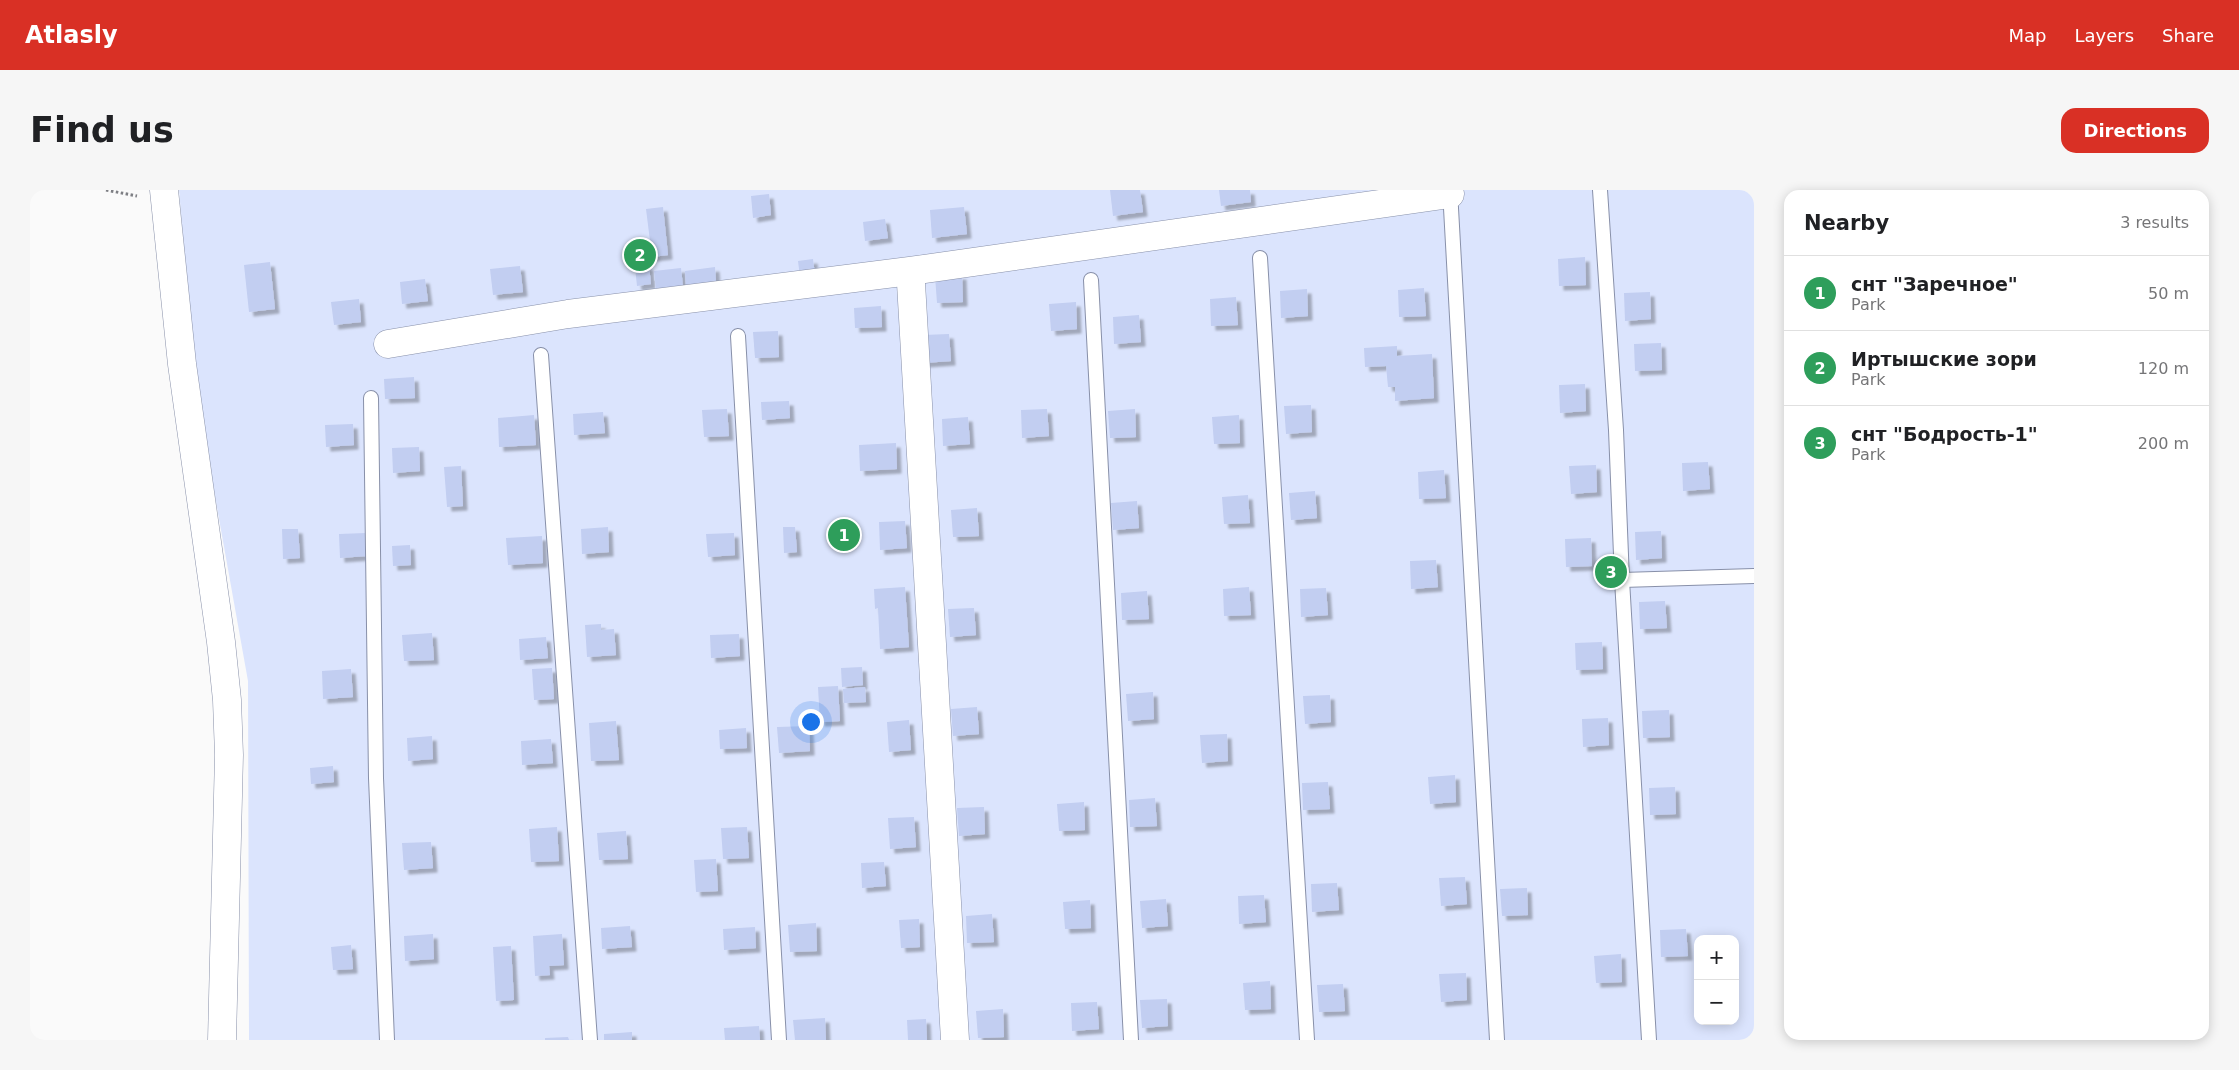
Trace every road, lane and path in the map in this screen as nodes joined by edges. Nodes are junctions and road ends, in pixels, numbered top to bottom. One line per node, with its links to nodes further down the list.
1 (164, 190): 13 (street)
2 (1600, 190): 12 (lane)
3 (1450, 192): 8 (street); 20 (lane)
4 (1260, 258): 19 (lane)
5 (1091, 280): 18 (lane)
6 (911, 283): 17 (street)
7 (738, 336): 16 (lane)
8 (388, 344)
9 (542, 354): 15 (lane)
10 (371, 398): 14 (lane)
11 (1754, 576): 12 (lane)
12 (1622, 580): 21 (lane)
13 (222, 1040)
14 (386, 1040)
15 (590, 1040)
16 (779, 1040)
17 (955, 1040)
18 (1131, 1040)
19 (1307, 1040)
20 (1496, 1040)
21 (1649, 1040)

